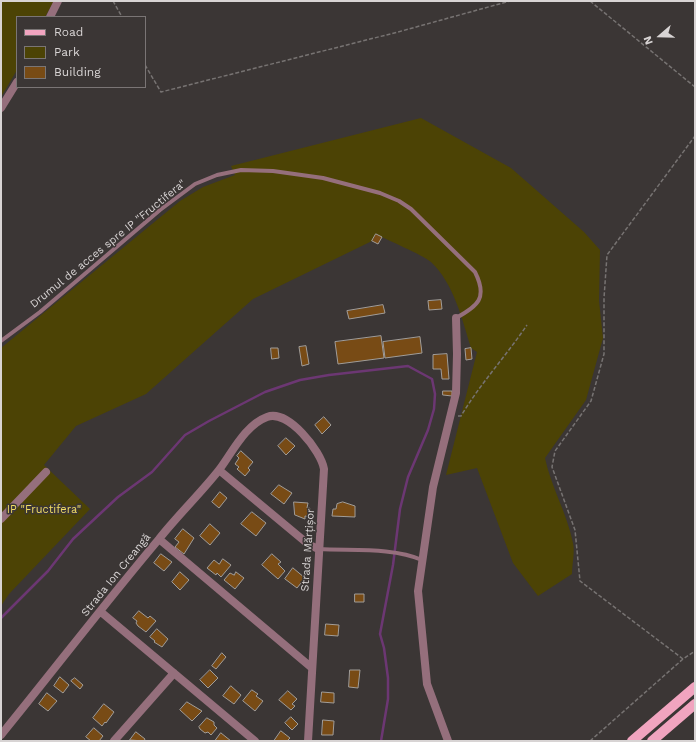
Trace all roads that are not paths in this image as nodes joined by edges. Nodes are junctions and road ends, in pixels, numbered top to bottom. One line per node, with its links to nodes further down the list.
1 (58, 1): 2 (street)
2 (50, 16)
3 (16, 84): 4 (street)
4 (1, 108)
5 (456, 318): 6 (lane, Drumul de acces spre IP "Fructifera"); 13 (street)
6 (1, 341)
7 (248, 430): 8 (street, Strada Ion Creangă); 12 (street, Strada Mărțișor)
8 (219, 470): 11 (street, Strada Ion Creangă); 12 (street)
9 (46, 472): 10 (street)
10 (1, 519)
11 (159, 539): 14 (street, Strada Ion Creangă); 15 (street)
12 (318, 549): 13 (lane); 15 (street, Strada Mărțișor)
13 (423, 560): 25 (street)
14 (101, 612): 16 (street); 21 (street, Strada Ion Creangă)
15 (312, 668): 24 (street, Strada Mărțișor)
16 (174, 673): 22 (street); 23 (street)
17 (695, 687): 19 (main road)
18 (695, 704): 20 (main road)
19 (654, 722): 20 (main road); 26 (main road)
20 (663, 731): 27 (main road)
21 (1, 735)
22 (114, 741)
23 (255, 741)
24 (308, 741)
25 (448, 741)
26 (632, 741)
27 (652, 741)

